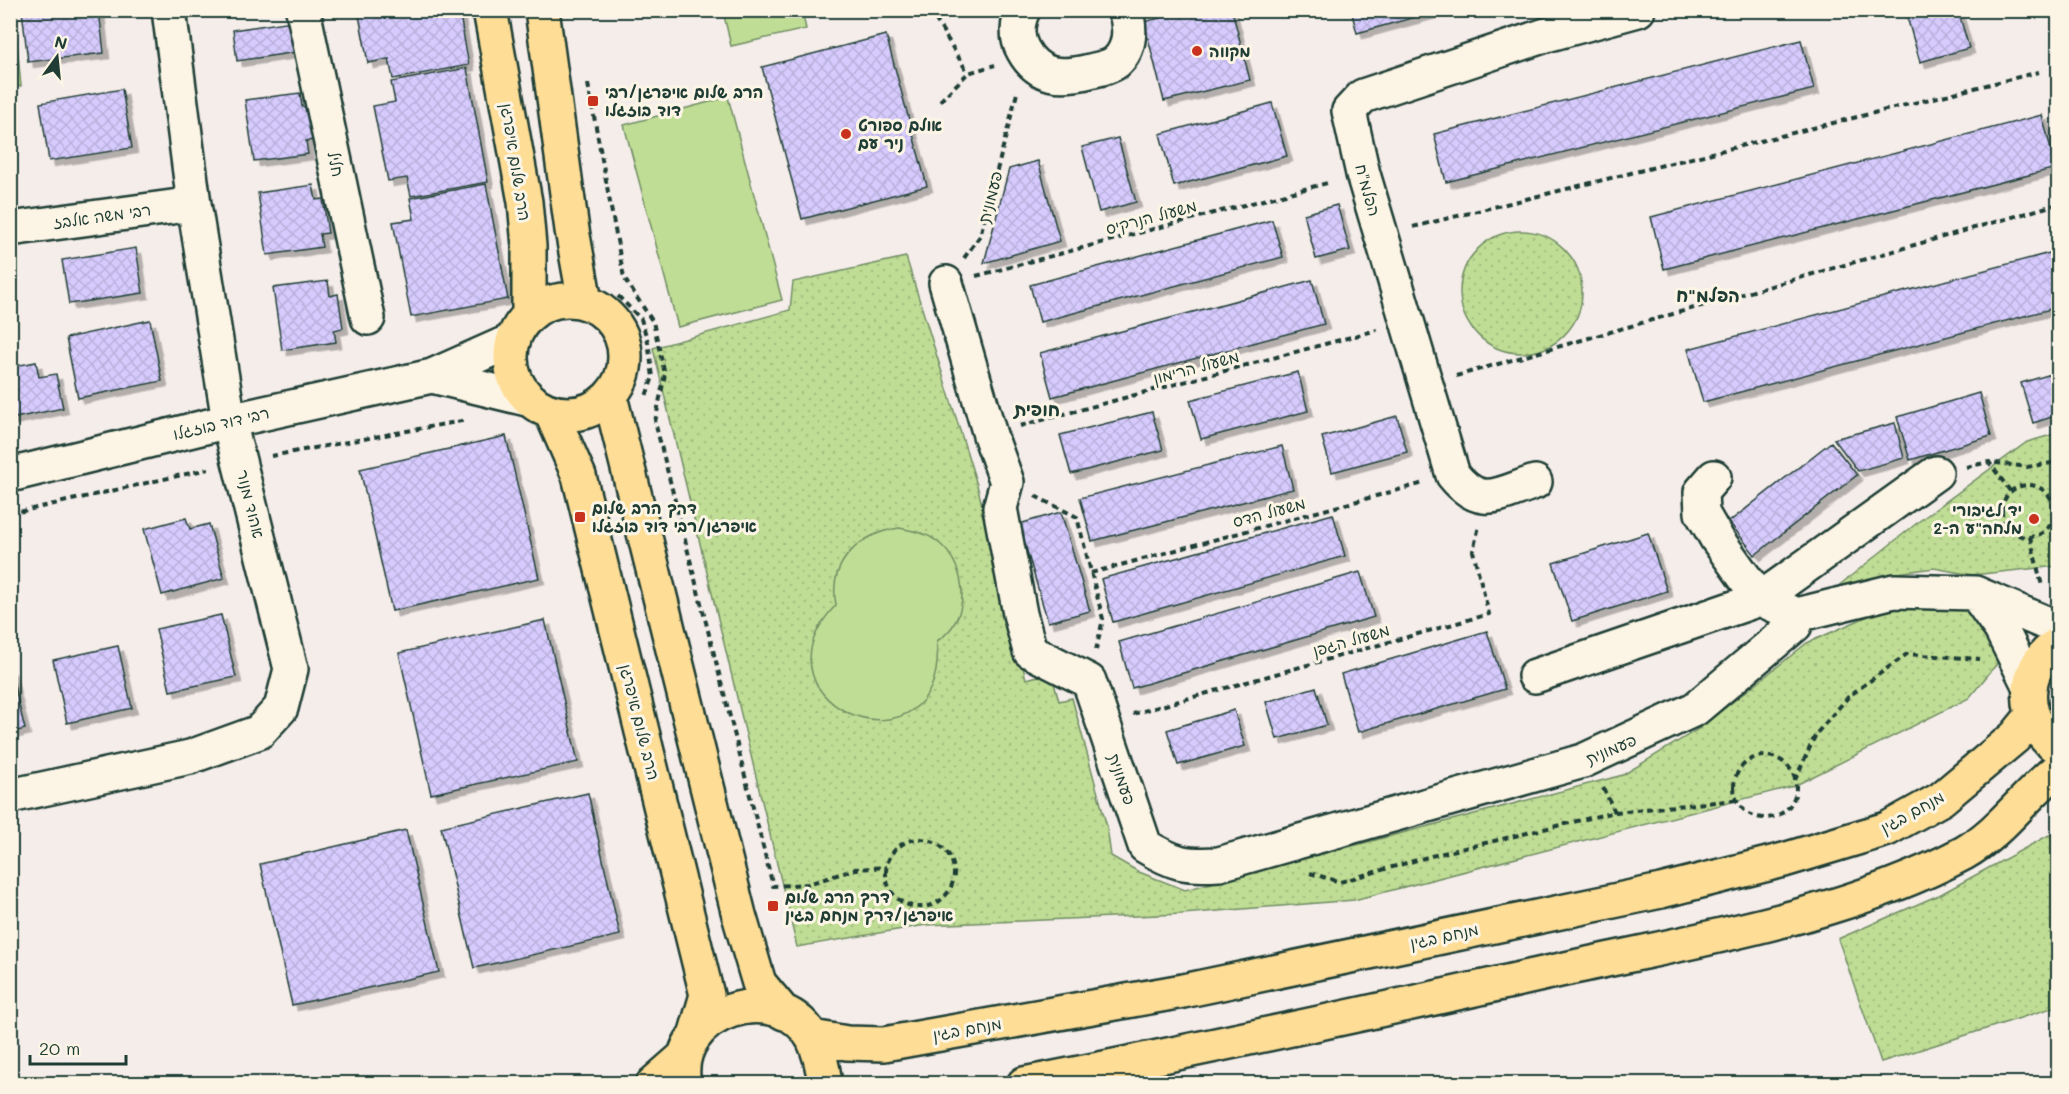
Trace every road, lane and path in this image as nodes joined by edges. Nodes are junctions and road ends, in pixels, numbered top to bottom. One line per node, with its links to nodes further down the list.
1 (169, 10): 15 (street, אהוד מנור)
2 (303, 10): 21 (street, חליל)
3 (490, 10): 23 (main road, הרב שלום איפרגן)
4 (542, 10): 20 (main road)
5 (930, 10): 13 (path)
6 (1023, 10): 10 (street)
7 (1125, 10): 10 (street)
8 (1638, 10): 9 (street, הפלמ"ח)
9 (1542, 23): 14 (street, הפלמ"ח)
10 (1027, 58): 19 (path, פעמונית)
11 (2039, 72): 18 (path)
12 (585, 73): 60 (path)
13 (940, 101)
14 (1363, 174): 18 (street, הפלמ"ח); 19 (path, משעול הנרקיס)
15 (194, 204): 17 (street, רבי משה אלבז); 29 (street, אהוד מנור)
16 (2058, 204): 25 (path)
17 (10, 229)
18 (1381, 235): 22 (street, הפלמ"ח)
19 (946, 283): 30 (street)
20 (585, 302): 23 (main road); 26 (main road)
21 (368, 318)
22 (1408, 322): 25 (street, הפלמ"ח); 30 (path, משעול הרימון)
23 (521, 327): 24 (street, רבי דוד בוזגלו); 27 (main road)
24 (432, 376): 27 (street, רבי דוד בוזגלו); 29 (street, רבי דוד בוזגלו)
25 (1426, 384): 35 (street, הפלמ"ח)
26 (610, 396): 27 (main road); 62 (main road)
27 (541, 406): 64 (main road, הרב שלום איפרגן)
28 (478, 418): 31 (path)
29 (229, 421): 31 (street, אהוד מנור); 34 (street, רבי דוד בוזגלו)
30 (990, 435): 38 (street)
31 (240, 461): 41 (path); 58 (street, אהוד מנור)
32 (2058, 462): 39 (path)
33 (1936, 473): 47 (street)
34 (10, 475)
35 (1453, 475): 40 (street); 45 (path, משעול הדס)
36 (1714, 477): 47 (street)
37 (1535, 482): 40 (street)
38 (1007, 483): 45 (path); 52 (street)
39 (2010, 491): 42 (path); 44 (path)
40 (1487, 497): 54 (path, משעול הגפן)
41 (10, 514)
42 (2051, 524): 43 (path); 44 (path)
43 (2058, 528)
44 (2030, 537): 49 (path)
45 (1091, 573): 52 (path)
46 (1975, 593): 48 (street); 49 (street); 50 (street)
47 (1760, 599): 48 (street); 51 (street)
48 (1797, 615): 54 (street, פעמונית)
49 (2054, 632): 53 (main road, מנחם בגין)
50 (2014, 656): 53 (street); 57 (path)
51 (1535, 676)
52 (1089, 681): 54 (street, פעמונית)
53 (2031, 701): 55 (main road); 63 (main road, מנחם בגין)
54 (1103, 723)
55 (2058, 748)
56 (2058, 769): 67 (main road)
57 (1795, 780): 59 (path); 59 (path)
58 (10, 796)
59 (1736, 800): 61 (path)
60 (887, 867): 60 (path)
61 (1340, 882)
62 (784, 1013): 63 (main road); 64 (main road)
63 (812, 1037): 66 (main road)
64 (688, 1058): 65 (main road)
65 (653, 1083)
66 (825, 1083)
67 (1024, 1083)

